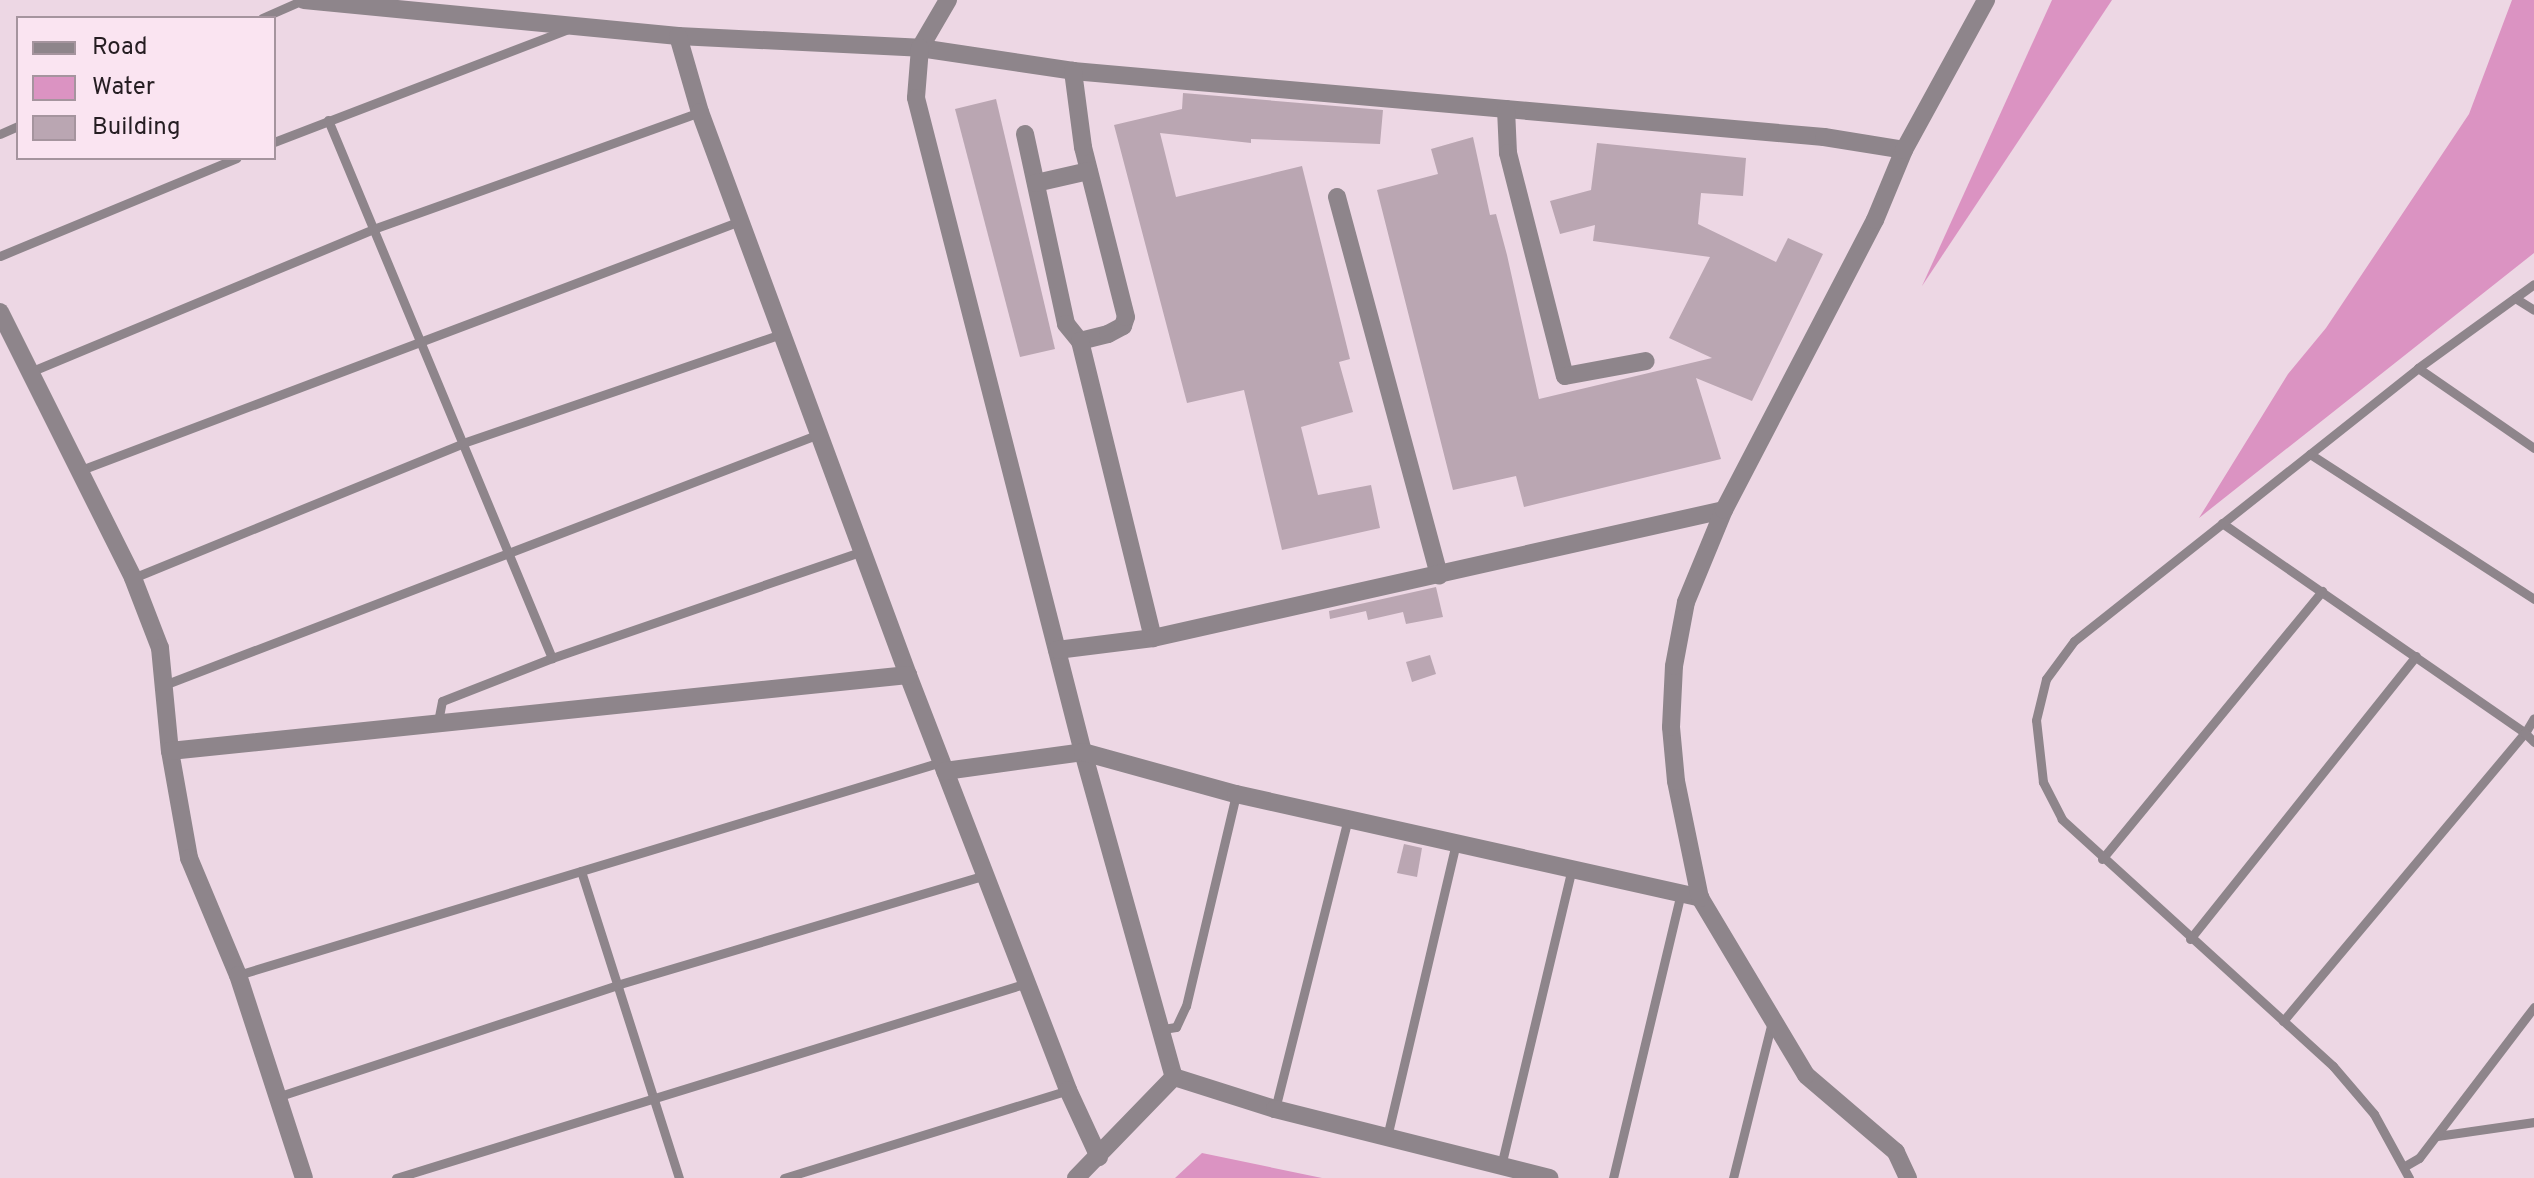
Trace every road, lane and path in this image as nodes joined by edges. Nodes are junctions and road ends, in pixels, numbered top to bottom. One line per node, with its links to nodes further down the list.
1 (303, 0): 4 (lane); 5 (street)
2 (948, 0): 7 (street)
3 (1986, 0): 14 (street)
4 (267, 16)
5 (575, 26): 6 (street); 11 (lane)
6 (678, 36): 7 (street); 10 (street)
7 (920, 48): 8 (street); 46 (street)
8 (1073, 71): 9 (street); 16 (street)
9 (1506, 109): 14 (street); 29 (street)
10 (700, 112): 19 (street); 20 (lane)
11 (328, 120): 13 (lane); 20 (lane)
12 (1025, 134): 17 (street)
13 (276, 141)
14 (1904, 150): 37 (street)
15 (232, 160): 21 (lane)
16 (1089, 171): 17 (street); 28 (street)
17 (1036, 183): 28 (street)
18 (1337, 197): 41 (street)
19 (741, 221): 26 (street); 27 (lane)
20 (376, 228): 27 (lane); 31 (lane)
21 (0, 256)
22 (2534, 284): 23 (lane)
23 (2515, 298): 24 (lane); 30 (lane)
24 (2534, 310)
25 (0, 312): 31 (street)
26 (782, 334): 32 (street); 33 (lane)
27 (423, 339): 33 (lane); 36 (lane)
28 (1080, 341): 45 (street)
29 (1646, 361)
30 (2418, 368): 34 (lane); 35 (lane)
31 (27, 373): 36 (street)
32 (819, 434): 39 (lane); 40 (street)
33 (463, 443): 39 (lane); 42 (lane)
34 (2534, 448)
35 (2310, 454): 38 (lane); 44 (lane)
36 (81, 470): 42 (street)
37 (1724, 510): 41 (street); 65 (street)
38 (2222, 523): 43 (lane); 61 (lane)
39 (504, 551): 48 (lane); 50 (lane)
40 (862, 551): 48 (lane); 49 (street)
41 (1439, 575): 45 (street)
42 (133, 578): 50 (street)
43 (2322, 591): 47 (lane); 61 (lane)
44 (2534, 599)
45 (1153, 638): 46 (street)
46 (1057, 650): 56 (street)
47 (2416, 656): 53 (lane); 66 (lane)
48 (552, 658): 52 (lane)
49 (908, 675): 52 (street); 57 (street)
50 (164, 685): 55 (street)
51 (2534, 718): 53 (lane)
52 (438, 721): 55 (street)
53 (2525, 733): 54 (lane); 72 (lane)
54 (2534, 742)
55 (170, 751): 67 (street)
56 (1083, 752): 57 (street); 58 (street); 73 (street)
57 (943, 766): 63 (lane); 64 (street)
58 (1236, 794): 59 (street); 73 (lane)
59 (1348, 819): 60 (street); 78 (lane)
60 (1456, 843): 62 (street); 81 (lane)
61 (2102, 859): 66 (lane)
62 (1572, 869): 65 (street); 83 (lane)
63 (581, 871): 67 (lane); 69 (lane)
64 (985, 875): 68 (street); 69 (lane)
65 (1690, 896): 71 (street); 91 (lane)
66 (2190, 939): 72 (lane)
67 (238, 975): 76 (street)
68 (1027, 983): 75 (street); 77 (lane)
69 (620, 984): 76 (lane); 77 (lane)
70 (2534, 1007): 80 (lane)
71 (1772, 1019): 92 (lane); 93 (street)
72 (2283, 1021): 84 (lane)
73 (1163, 1029): 74 (street)
74 (1174, 1077): 78 (street); 82 (street)
75 (1068, 1090): 82 (street); 88 (lane)
76 (277, 1097): 85 (street)
77 (655, 1097): 86 (lane); 87 (lane)
78 (1275, 1109): 81 (street)
79 (2534, 1122): 80 (lane)
80 (2437, 1136): 84 (lane)
81 (1387, 1137): 83 (street)
82 (1099, 1157): 89 (street)
83 (1501, 1166): 90 (street)
84 (2405, 1166): 94 (lane)
85 (304, 1178)
86 (396, 1178)
87 (679, 1178)
88 (784, 1178)
89 (1076, 1178)
90 (1549, 1178)
91 (1613, 1178)
92 (1733, 1178)
93 (1908, 1178)
94 (2409, 1178)

